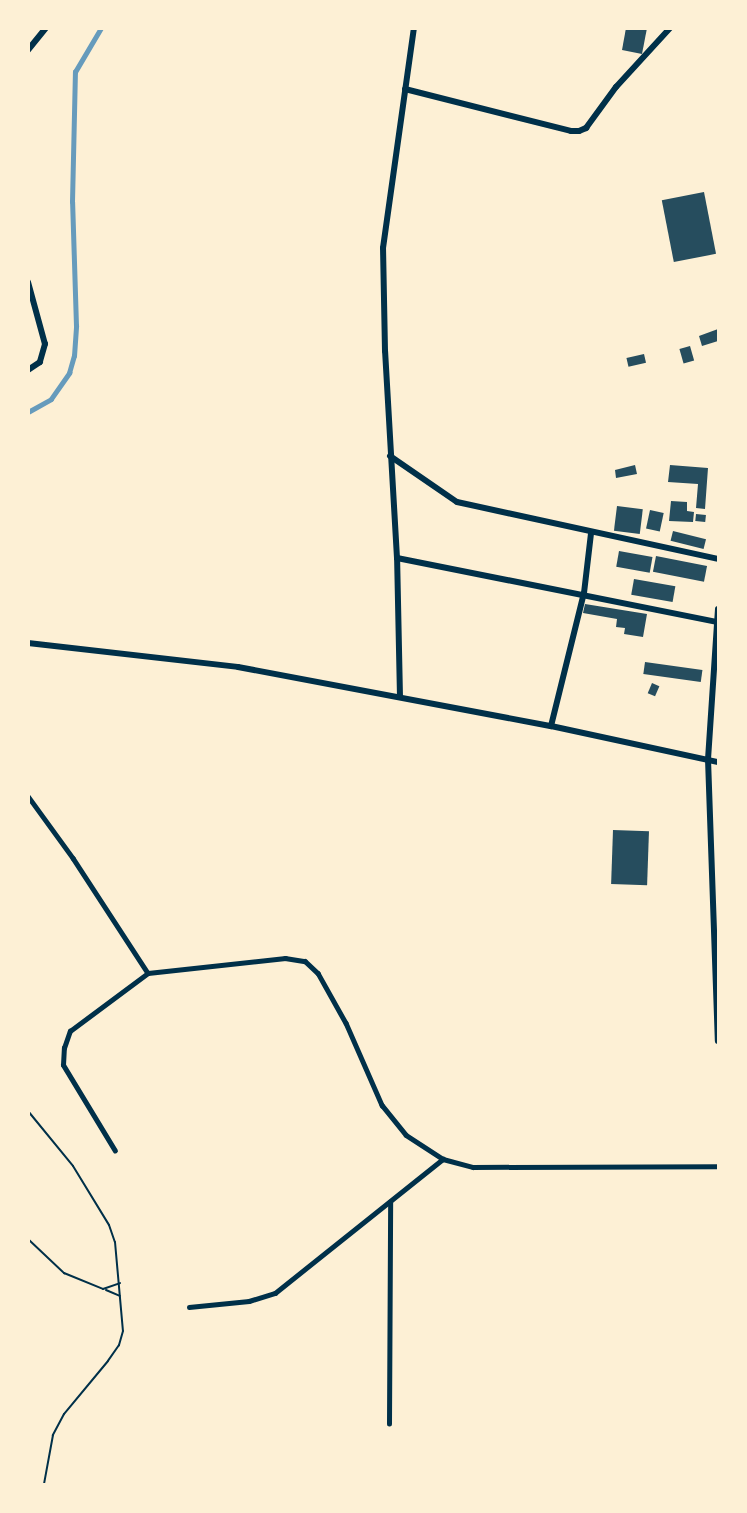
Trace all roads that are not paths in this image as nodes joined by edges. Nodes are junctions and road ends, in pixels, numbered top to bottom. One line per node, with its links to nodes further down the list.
1 (46, 28): 4 (street)
2 (414, 28): 7 (street)
3 (670, 28): 7 (street)
4 (36, 39): 5 (street); 6 (street)
5 (28, 41)
6 (28, 50)
7 (405, 89): 10 (street)
8 (28, 282): 9 (street)
9 (28, 370)
10 (390, 456): 11 (street); 12 (street)
11 (591, 533): 13 (street); 14 (street)
12 (397, 558): 14 (street); 18 (street)
13 (718, 559)
14 (584, 594): 16 (street); 19 (street)
15 (718, 609): 16 (street)
16 (718, 622): 20 (street)
17 (28, 643): 18 (street)
18 (400, 697): 19 (street)
19 (551, 726): 20 (street)
20 (708, 759): 21 (street); 24 (street)
21 (718, 762)
22 (28, 796): 23 (lane)
23 (148, 973): 26 (lane); 27 (lane)
24 (718, 987): 25 (street)
25 (718, 1041)
26 (115, 1151)
27 (443, 1159): 28 (lane); 29 (lane)
28 (718, 1166)
29 (390, 1202): 30 (lane); 31 (lane)
30 (189, 1307)
31 (389, 1424)

